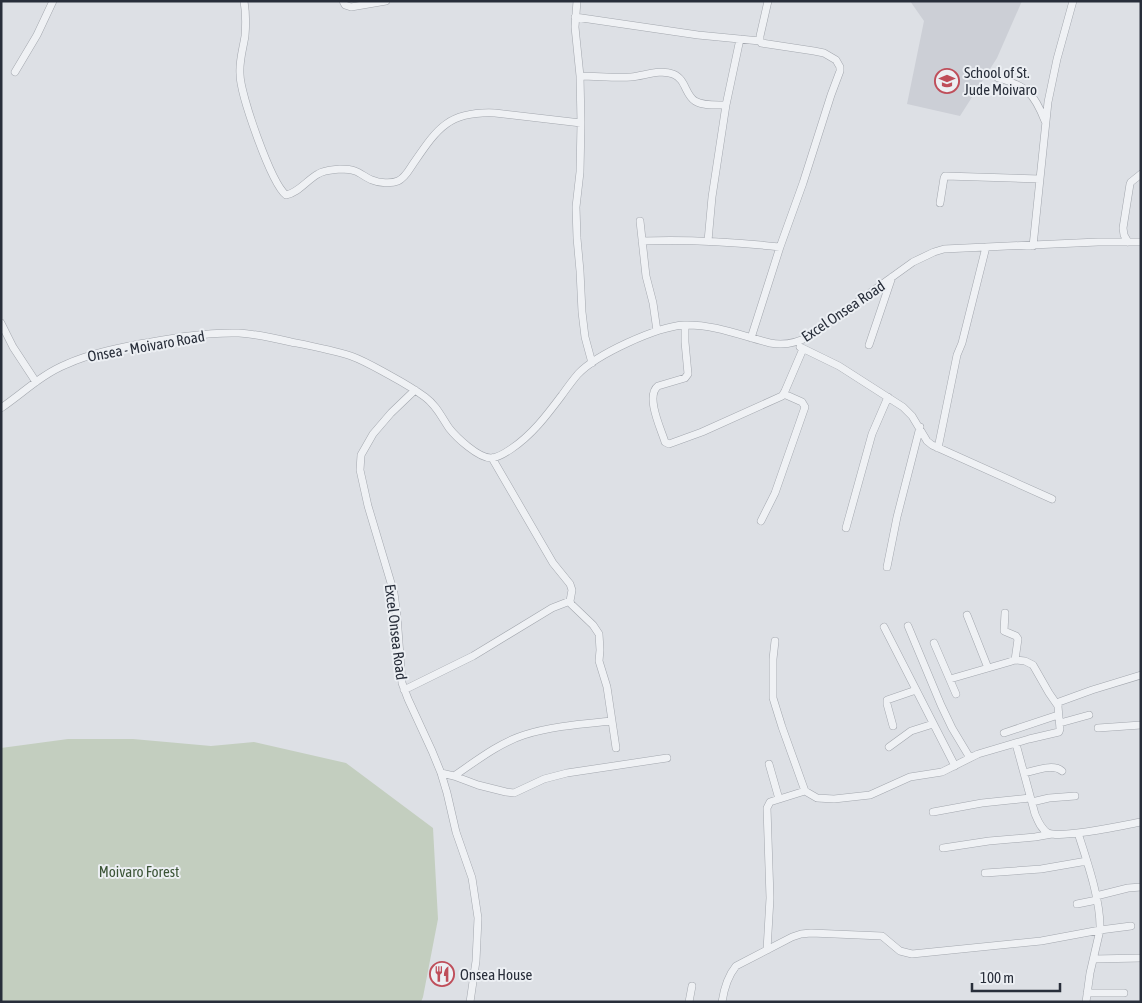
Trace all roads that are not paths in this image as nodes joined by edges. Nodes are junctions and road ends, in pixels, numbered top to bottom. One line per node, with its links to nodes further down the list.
1 (53, 1): 12 (street)
2 (244, 1): 17 (street)
3 (343, 1): 8 (street)
4 (386, 1): 8 (street)
5 (576, 1): 9 (street)
6 (768, 1): 11 (street)
7 (1074, 1): 16 (street)
8 (362, 3)
9 (575, 17): 10 (street); 13 (street)
10 (740, 40): 11 (street); 15 (street)
11 (760, 41): 27 (street)
12 (14, 72)
13 (580, 76): 15 (street); 17 (street)
14 (998, 78): 16 (street)
15 (726, 105): 23 (street)
16 (1045, 121): 19 (street)
17 (581, 123): 37 (street)
18 (1141, 174): 24 (street)
19 (1040, 179): 20 (street); 26 (street)
20 (940, 202)
21 (640, 221): 22 (street)
22 (642, 241): 23 (street); 32 (street)
23 (708, 241): 27 (street)
24 (1128, 242): 25 (street, Excel Onsea Road); 26 (street, Excel Onsea Road)
25 (1141, 242)
26 (1033, 246): 28 (street, Excel Onsea Road)
27 (780, 247): 33 (street)
28 (986, 247): 29 (street, Excel Onsea Road); 44 (street)
29 (892, 277): 34 (street, Excel Onsea Road); 35 (street)
30 (1, 323): 38 (street)
31 (685, 325): 32 (street, Excel Onsea Road); 33 (street, Excel Onsea Road); 40 (street)
32 (657, 331): 37 (street, Excel Onsea Road)
33 (751, 338): 34 (street, Excel Onsea Road)
34 (791, 344): 36 (street)
35 (869, 345)
36 (803, 349): 40 (street); 41 (street)
37 (592, 363): 45 (street, Excel Onsea Road)
38 (36, 382): 39 (street, Onsea - Moivaro Road); 42 (street, Onsea - Moivaro Road)
39 (415, 390): 45 (street, Onsea - Moivaro Road); 61 (street, Excel Onsea Road)
40 (784, 394): 47 (street)
41 (888, 397): 43 (street); 48 (street)
42 (1, 408)
43 (920, 428): 44 (street); 49 (street)
44 (938, 448): 46 (street)
45 (492, 458): 50 (street)
46 (1052, 499)
47 (761, 521)
48 (846, 528)
49 (887, 567)
50 (570, 601): 61 (street); 67 (street)
51 (1005, 612): 57 (street)
52 (967, 615): 58 (street)
53 (908, 626): 77 (street)
54 (884, 627): 62 (street)
55 (775, 641): 84 (street)
56 (934, 643): 60 (street)
57 (1015, 660): 58 (street); 64 (street)
58 (988, 668): 60 (street)
59 (1140, 677): 64 (street)
60 (950, 679): 63 (street)
61 (404, 690): 81 (street, Excel Onsea Road)
62 (916, 690): 68 (street); 70 (street)
63 (956, 694)
64 (1058, 706): 66 (street)
65 (1090, 715): 66 (street)
66 (1059, 719): 72 (street); 73 (street)
67 (612, 721): 75 (street); 83 (street)
68 (933, 724): 74 (street); 79 (street)
69 (1141, 725): 71 (street)
70 (893, 726)
71 (1098, 728)
72 (1004, 733)
73 (1016, 744): 77 (street); 82 (street)
74 (889, 747)
75 (616, 748)
76 (668, 758): 83 (street)
77 (970, 758): 79 (street)
78 (769, 764): 86 (street)
79 (955, 766): 84 (street)
80 (1062, 771): 82 (street)
81 (441, 773): 83 (street); 106 (street, Excel Onsea Road)
82 (1024, 773): 87 (street)
83 (454, 776)
84 (805, 791): 86 (street)
85 (1075, 796): 87 (street)
86 (779, 799): 100 (street)
87 (1031, 800): 88 (street); 91 (street)
88 (933, 812)
89 (1141, 822): 90 (street)
90 (1078, 833): 91 (street); 93 (street)
91 (1053, 834): 92 (street)
92 (943, 848)
93 (1087, 861): 94 (street); 96 (street)
94 (985, 873)
95 (1141, 886): 96 (street)
96 (1097, 898): 97 (street); 99 (street)
97 (1077, 904)
98 (1131, 926): 99 (street)
99 (1100, 930): 100 (street); 102 (street)
100 (767, 950): 108 (street)
101 (1141, 958): 102 (street)
102 (1094, 959): 104 (street)
103 (692, 986): 107 (street)
104 (1088, 993): 105 (street); 109 (street)
105 (1124, 993)
106 (470, 1002)
107 (689, 1002)
108 (722, 1002)
109 (1086, 1002)

